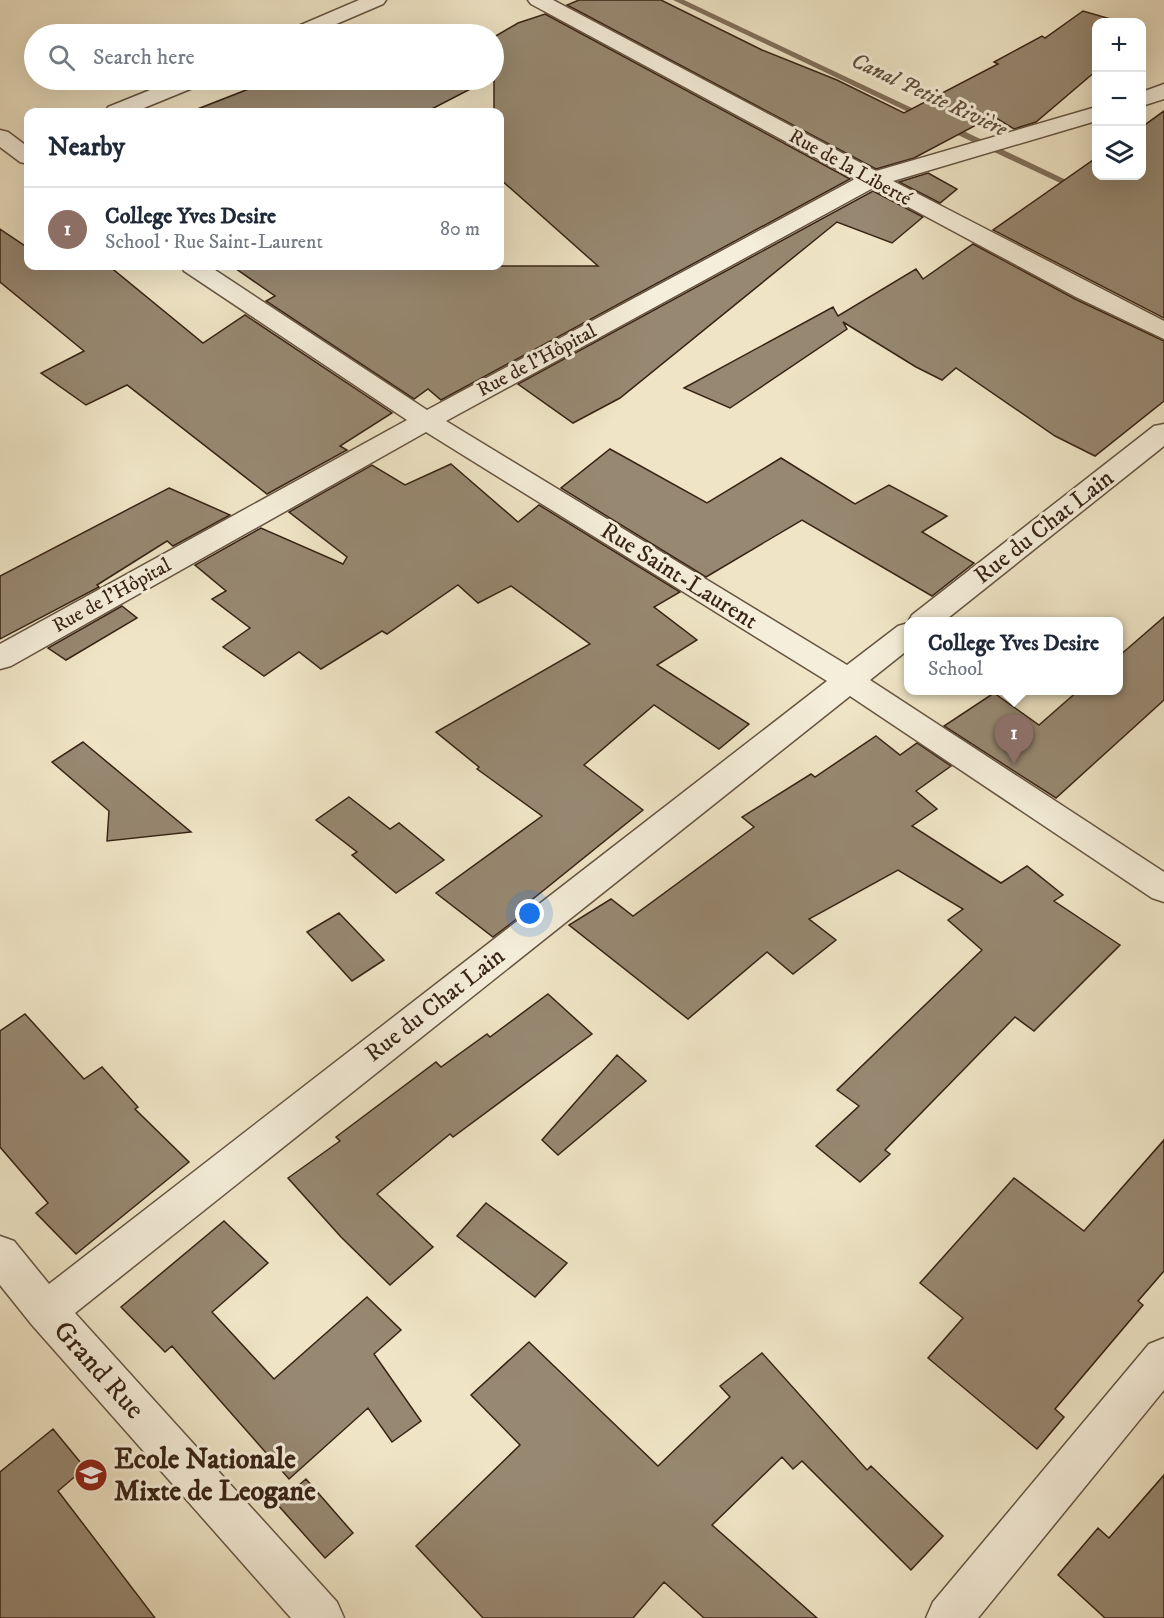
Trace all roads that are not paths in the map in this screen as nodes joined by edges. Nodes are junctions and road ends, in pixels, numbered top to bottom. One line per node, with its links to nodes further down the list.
1 (376, 0): 3 (street)
2 (538, 0): 13 (street, Rue de la Liberté)
3 (320, 24)
4 (168, 90): 7 (street)
5 (1164, 91): 6 (street)
6 (1146, 98)
7 (126, 108)
8 (1092, 115): 13 (street, Rue de l'Hôpital)
9 (0, 137): 10 (street)
10 (24, 151)
11 (24, 154): 12 (street)
12 (0, 163)
13 (871, 180): 15 (street, Rue de la Liberté); 16 (street, Rue de l'Hôpital)
14 (199, 270): 16 (street, Rue Saint-Laurent)
15 (1164, 331)
16 (426, 421): 20 (street, Rue de l'Hôpital); 21 (street, Rue Saint-Laurent)
17 (1164, 432): 18 (street, Rue du Chat Lain)
18 (928, 617)
19 (904, 637): 21 (street, Rue du Chat Lain)
20 (0, 658)
21 (848, 680): 22 (street, Rue Saint-Laurent); 24 (street, Rue du Chat Lain)
22 (1164, 889)
23 (0, 1254): 24 (street, Grand Rue)
24 (46, 1311): 26 (street, Grand Rue)
25 (1164, 1358): 27 (street)
26 (321, 1618)
27 (949, 1618)

